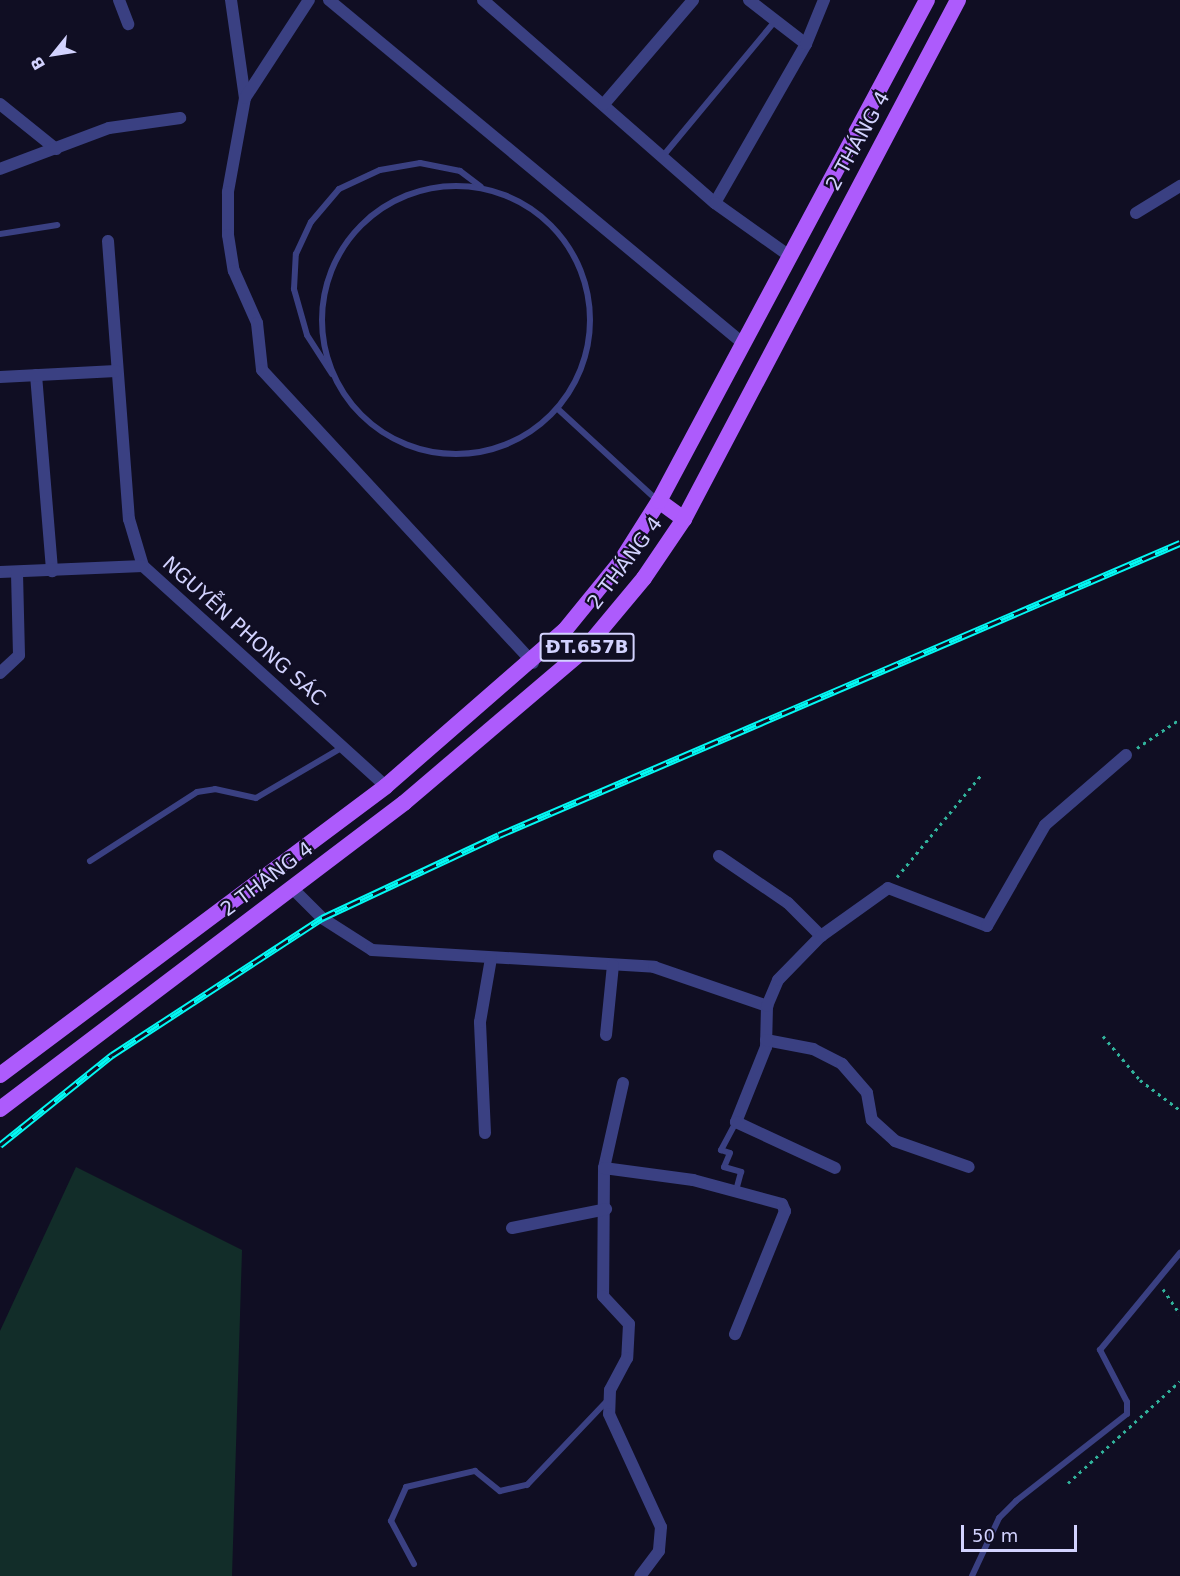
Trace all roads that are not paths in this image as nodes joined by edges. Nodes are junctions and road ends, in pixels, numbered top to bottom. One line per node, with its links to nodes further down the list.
1 (119, 0): 12 (street)
2 (231, 0): 14 (street)
3 (309, 0): 14 (street)
4 (329, 0): 29 (street)
5 (483, 0): 16 (street)
6 (693, 0): 16 (street)
7 (749, 0): 11 (street)
8 (824, 0): 13 (street)
9 (927, 0): 28 (main road, 2 THÁNG 4 / ĐT.657B)
10 (958, 0): 36 (main road, 2 THÁNG 4 / ĐT.657B)
11 (775, 21): 13 (street); 19 (lane)
12 (128, 24)
13 (806, 44): 23 (street)
14 (245, 98): 42 (street)
15 (0, 104): 18 (street)
16 (604, 104): 19 (street)
17 (180, 118): 18 (street)
18 (56, 149): 20 (street)
19 (663, 156): 23 (street)
20 (0, 169)
21 (481, 187): 33 (lane); 33 (lane); 34 (lane)
22 (1179, 190): 24 (street)
23 (715, 203): 28 (street)
24 (1136, 213)
25 (57, 225): 26 (lane)
26 (0, 234)
27 (108, 241): 30 (street, NGUYỄN PHONG SÁC)
28 (791, 257): 29 (main road, 2 THÁNG 4 / ĐT.657B)
29 (744, 344): 35 (main road, 2 THÁNG 4 / ĐT.657B)
30 (116, 371): 31 (street); 37 (street, NGUYỄN PHONG SÁC)
31 (36, 375): 32 (street); 38 (street)
32 (0, 377)
33 (345, 395): 34 (lane)
34 (559, 410): 35 (lane)
35 (659, 501): 36 (main road); 42 (main road, 2 THÁNG 4 / ĐT.657B)
36 (684, 519): 45 (main road, 2 THÁNG 4 / ĐT.657B)
37 (143, 566): 38 (street); 46 (street, NGUYỄN PHONG SÁC)
38 (52, 571): 40 (street)
39 (0, 572): 40 (street)
40 (17, 572): 41 (street)
41 (14, 663): 43 (street); 44 (street)
42 (533, 663): 45 (main road); 48 (main road, 2 THÁNG 4 / ĐT.657B)
43 (0, 664)
44 (0, 673)
45 (552, 682): 49 (main road, 2 THÁNG 4 / ĐT.657B)
46 (343, 746): 48 (street, NGUYỄN PHONG SÁC); 51 (lane)
47 (1126, 755): 53 (street)
48 (386, 786): 49 (main road); 59 (main road, 2 THÁNG 4 / ĐT.657B)
49 (404, 803): 52 (main road, 2 THÁNG 4 / ĐT.657B)
50 (718, 856): 53 (street)
51 (90, 861)
52 (291, 887): 54 (street); 60 (main road, 2 THÁNG 4 / ĐT.657B)
53 (821, 936): 56 (street)
54 (490, 958): 55 (street); 65 (street)
55 (613, 965): 56 (street); 57 (street)
56 (767, 1006): 58 (street)
57 (606, 1035)
58 (766, 1040): 64 (street); 66 (street)
59 (45, 1041): 60 (main road); 61 (main road, 2 THÁNG 4 / ĐT.657B)
60 (61, 1062): 63 (main road, 2 THÁNG 4 / ĐT.657B)
61 (0, 1075)
62 (623, 1083): 67 (street)
63 (0, 1109)
64 (736, 1122): 68 (street); 69 (lane)
65 (485, 1133)
66 (969, 1167)
67 (604, 1168): 69 (street); 70 (street)
68 (835, 1168)
69 (736, 1191): 73 (street)
70 (606, 1209): 71 (street); 74 (street)
71 (512, 1228)
72 (1180, 1253): 77 (lane)
73 (735, 1334)
74 (608, 1400): 75 (lane); 76 (street)
75 (414, 1564)
76 (640, 1576)
77 (972, 1576)

